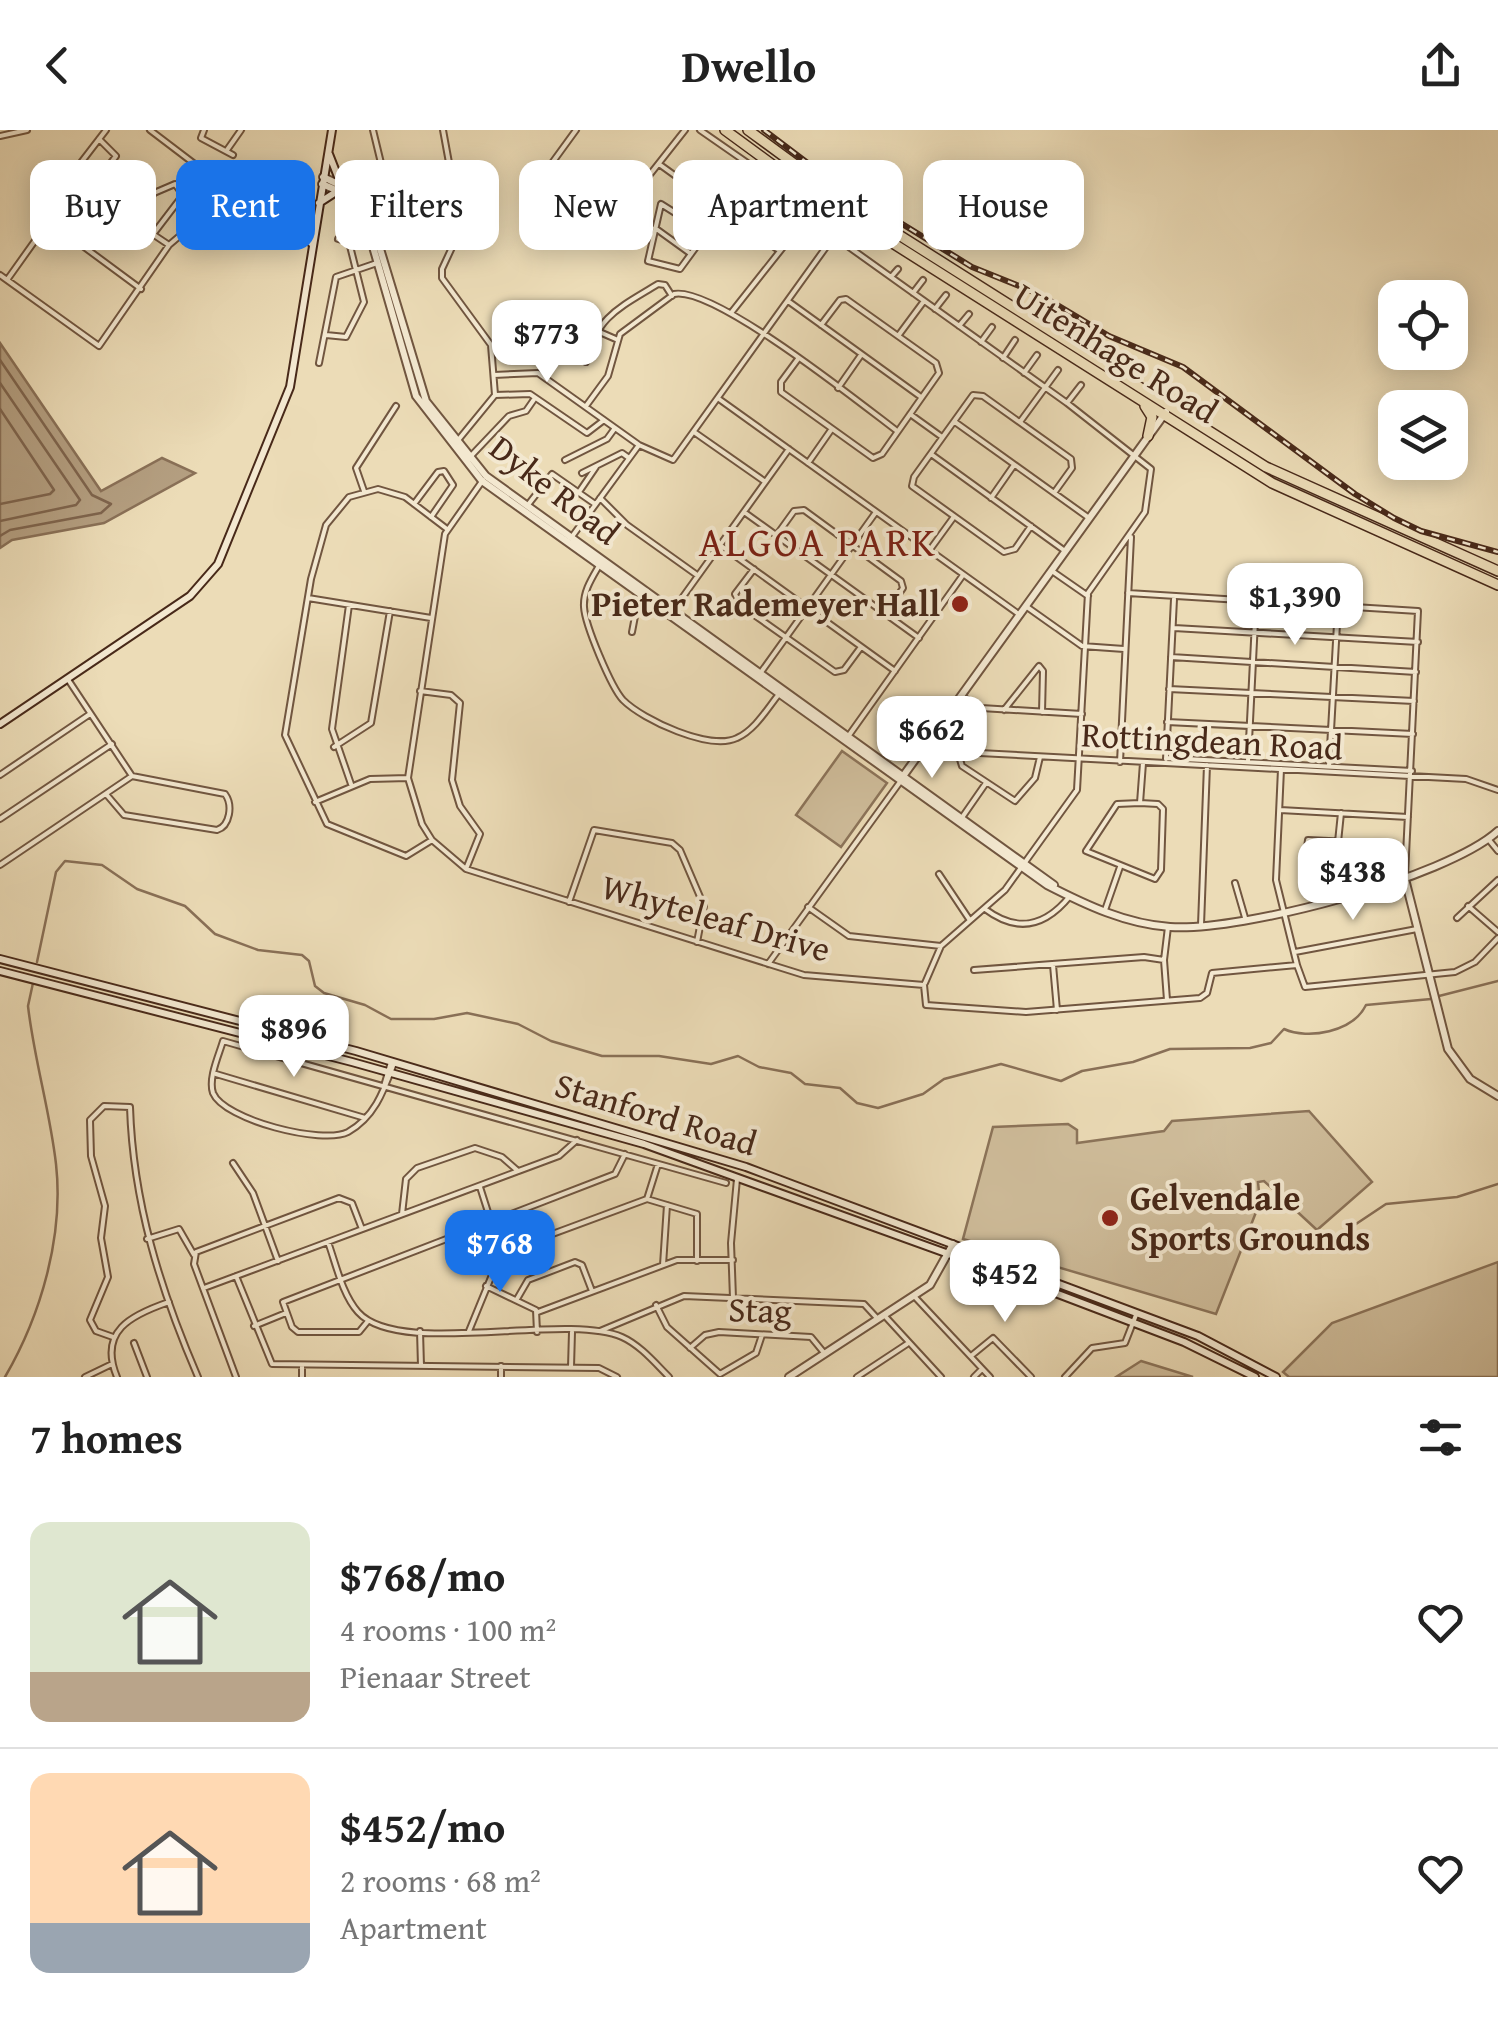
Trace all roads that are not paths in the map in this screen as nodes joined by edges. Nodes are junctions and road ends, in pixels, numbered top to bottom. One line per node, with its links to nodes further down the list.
1 (27, 130): 15 (street)
2 (106, 130): 17 (street)
3 (150, 130): 23 (street)
4 (190, 130): 16 (street)
5 (204, 130): 16 (street)
6 (240, 130): 19 (street)
7 (332, 130): 18 (main road)
8 (373, 130): 24 (street)
9 (444, 130): 87 (street)
10 (576, 130): 26 (street)
11 (686, 130): 26 (street)
12 (700, 130): 25 (street)
13 (725, 130): 95 (main road, Uitenhage Road)
14 (748, 130): 99 (main road, Uitenhage Road)
15 (0, 136)
16 (200, 137): 19 (street)
17 (98, 140): 21 (street); 22 (street)
18 (328, 148): 27 (main road); 29 (main road)
19 (227, 150): 20 (street)
20 (233, 155)
21 (83, 160)
22 (113, 160)
23 (191, 160)
24 (380, 160)
25 (742, 160)
26 (659, 164): 28 (street)
27 (335, 172)
28 (673, 174)
29 (322, 181): 30 (main road); 33 (main road)
30 (335, 185)
31 (335, 190): 33 (main road)
32 (156, 193): 37 (street)
33 (318, 206): 35 (main road)
34 (673, 209): 36 (street)
35 (315, 222)
36 (653, 227): 52 (street)
37 (156, 230)
38 (156, 235): 40 (street)
39 (176, 239): 40 (street)
40 (169, 245): 60 (street)
41 (30, 248): 58 (street)
42 (88, 250): 60 (street)
43 (310, 250): 185 (main road)
44 (350, 250): 55 (street)
45 (373, 250): 53 (main road, Dyke Road)
46 (381, 250): 110 (main road, Dyke Road)
47 (652, 250): 52 (street)
48 (694, 250): 52 (street)
49 (776, 250): 67 (street)
50 (824, 250): 65 (street)
51 (853, 250): 57 (street)
52 (691, 254)
53 (377, 263): 55 (street); 110 (main road, Dyke Road)
54 (898, 268): 57 (street)
55 (356, 269): 74 (street); 74 (street)
56 (0, 275): 58 (street)
57 (891, 277): 61 (street)
58 (7, 280): 60 (street)
59 (923, 280): 61 (street)
60 (141, 290)
61 (913, 293): 64 (street)
62 (946, 295): 66 (street)
63 (672, 296): 67 (street); 72 (street); 76 (street)
64 (924, 301): 66 (street); 75 (street)
65 (788, 302): 69 (street); 73 (street)
66 (935, 309): 70 (street)
67 (730, 312): 73 (street)
68 (969, 314): 70 (street)
69 (821, 325): 75 (street); 79 (street)
70 (960, 326): 78 (street)
71 (992, 327): 78 (street)
72 (595, 330): 76 (street); 83 (street)
73 (764, 334): 82 (street); 94 (street)
74 (326, 335): 84 (street)
75 (898, 336): 92 (street)
76 (618, 340): 98 (street)
77 (1016, 340): 81 (street)
78 (981, 342): 81 (street)
79 (861, 354): 89 (street); 92 (street)
80 (1037, 355): 86 (street)
81 (1003, 358): 86 (street)
82 (798, 359): 89 (street); 105 (street)
83 (586, 362)
84 (319, 363)
85 (1058, 370): 90 (street)
86 (1024, 372): 90 (street)
87 (494, 374): 91 (street); 98 (street)
88 (1081, 385): 96 (street)
89 (838, 388): 106 (street)
90 (1045, 388): 96 (street); 103 (street)
91 (495, 395): 93 (street); 110 (street)
92 (921, 397): 100 (street)
93 (536, 398): 101 (street); 115 (street)
94 (718, 398): 107 (street); 112 (street)
95 (1143, 403): 99 (main road, Uitenhage Road); 108 (main road)
96 (1068, 404): 114 (street)
97 (396, 406): 124 (street)
98 (586, 406): 101 (street)
99 (1166, 411): 108 (main road); 149 (main road, Uitenhage Road); 153 (main road, Uitenhage Road)
100 (910, 414): 106 (street); 109 (street)
101 (604, 420): 104 (street)
102 (954, 422): 103 (street); 109 (street); 119 (street)
103 (1020, 422): 126 (street)
104 (614, 428): 111 (street); 117 (street)
105 (832, 429): 106 (street); 118 (street)
106 (897, 431)
107 (694, 432): 111 (street); 123 (street)
108 (1148, 436): 114 (main road)
109 (942, 437): 113 (street)
110 (455, 443): 115 (main road, Dyke Road); 122 (main road, Dyke Road)
111 (639, 445): 116 (street)
112 (788, 449): 118 (street); 123 (street)
113 (931, 454): 128 (street); 134 (street)
114 (1135, 455): 136 (main road); 139 (street)
115 (470, 457): 122 (main road, Dyke Road)
116 (629, 458): 120 (street); 127 (street)
117 (565, 460)
118 (808, 463): 133 (street)
119 (1014, 464): 126 (street); 128 (street)
120 (597, 465): 121 (street); 125 (street)
121 (582, 472)
122 (484, 478): 131 (main road, Dyke Road); 138 (street, Whyteleaf Drive); 141 (main road, Dyke Road)
123 (764, 482): 132 (street)
124 (364, 491): 129 (street); 157 (street)
125 (579, 492): 130 (street); 131 (street)
126 (1054, 493): 136 (street)
127 (600, 498): 130 (street); 150 (street)
128 (992, 498): 137 (street)
129 (414, 504): 135 (street); 135 (street)
130 (596, 504): 141 (street)
131 (528, 506): 141 (main road, Dyke Road)
132 (744, 512): 140 (street); 142 (street)
133 (876, 512): 143 (street); 144 (street)
134 (954, 516): 137 (street); 144 (street)
135 (431, 517): 138 (street)
136 (1089, 518): 145 (main road)
137 (1030, 526): 145 (street)
138 (448, 530): 168 (street, Whyteleaf Drive)
139 (1131, 532): 154 (street); 155 (street)
140 (776, 536): 143 (street); 151 (street)
141 (570, 541): 146 (main road, Dyke Road)
142 (720, 545): 147 (street); 150 (street)
143 (852, 545): 151 (street); 166 (street)
144 (930, 551): 152 (street)
145 (1065, 551): 148 (main road)
146 (601, 563): 158 (main road, Dyke Road); 165 (main road, Dyke Road); 188 (street)
147 (754, 569): 162 (street); 173 (street)
148 (1052, 571): 155 (street); 163 (main road)
149 (1498, 571)
150 (698, 575): 165 (street)
151 (830, 575): 162 (street); 166 (street)
152 (964, 576): 167 (street); 174 (street)
153 (1498, 585)
154 (1128, 593): 156 (street); 178 (street)
155 (1088, 596): 177 (street)
156 (1174, 597): 159 (street); 169 (street)
157 (308, 598): 160 (street); 227 (street)
158 (645, 598): 165 (main road, Dyke Road); 170 (street)
159 (1256, 601): 161 (street); 171 (street)
160 (348, 605): 164 (street); 205 (street)
161 (1338, 606): 172 (street); 175 (street)
162 (806, 607): 173 (street); 176 (street)
163 (1027, 607): 167 (main road); 177 (street)
164 (390, 612): 168 (street); 205 (street)
165 (671, 613): 184 (main road, Dyke Road)
166 (885, 614): 174 (street)
167 (1020, 615): 190 (main road)
168 (431, 618): 187 (street, Whyteleaf Drive)
169 (1174, 628): 171 (street); 179 (street)
170 (632, 632)
171 (1254, 633): 172 (street); 180 (street)
172 (1336, 637): 175 (street); 181 (street)
173 (786, 638): 176 (street); 184 (street)
174 (919, 638): 182 (street)
175 (1418, 642): 183 (street)
176 (861, 647): 182 (street)
177 (1085, 647): 178 (street); 196 (street)
178 (1126, 649): 212 (street)
179 (1171, 658): 180 (street); 186 (street)
180 (1253, 662): 181 (street); 189 (street)
181 (1334, 667): 183 (street); 191 (street)
182 (895, 671): 203 (street)
183 (1416, 672): 192 (street)
184 (758, 675): 188 (main road, Dyke Road)
185 (67, 678): 195 (street); 198 (main road)
186 (1169, 688): 189 (street); 197 (street)
187 (420, 690): 221 (street, Whyteleaf Drive); 246 (street)
188 (781, 692): 203 (main road, Dyke Road)
189 (1251, 693): 191 (street); 199 (street)
190 (961, 696): 193 (street); 200 (main road)
191 (1332, 697): 192 (street); 201 (street)
192 (1414, 701): 202 (street)
193 (1004, 710): 194 (street); 194 (street)
194 (1042, 712): 196 (street)
195 (90, 714): 204 (street); 219 (street)
196 (1082, 714): 210 (street)
197 (1167, 722): 199 (street); 211 (street)
198 (0, 724)
199 (1250, 726): 201 (street); 215 (street)
200 (938, 729): 206 (main road); 208 (street)
201 (1331, 730): 202 (street); 217 (street)
202 (1413, 734): 218 (street)
203 (847, 739): 222 (main road, Dyke Road)
204 (112, 744): 220 (street); 232 (street)
205 (334, 746): 224 (street)
206 (922, 750): 207 (street, Rottingdean Road); 222 (main road)
207 (958, 753): 208 (street, Rottingdean Road); 223 (street)
208 (967, 753): 209 (street, Rottingdean Road)
209 (1040, 758): 210 (street, Rottingdean Road); 223 (street)
210 (1079, 760): 212 (street, Rottingdean Road); 244 (street)
211 (1166, 761): 213 (street, Rottingdean Road); 214 (street, Rottingdean Road); 215 (street)
212 (1120, 762): 213 (street, Rottingdean Road)
213 (1143, 763): 228 (street)
214 (1207, 765): 215 (street, Rottingdean Road); 262 (street)
215 (1248, 765): 216 (street, Rottingdean Road); 217 (street)
216 (1281, 769): 217 (street, Rottingdean Road); 229 (street)
217 (1329, 769): 218 (street, Rottingdean Road)
218 (1411, 774): 225 (street, Rottingdean Road); 231 (street)
219 (0, 775)
220 (132, 776): 226 (street); 226 (street)
221 (408, 778): 224 (street); 235 (street, Whyteleaf Drive)
222 (902, 779): 233 (main road, Dyke Road); 254 (street)
223 (986, 782): 233 (street)
224 (351, 784): 227 (street)
225 (1498, 790)
226 (106, 794): 243 (street)
227 (315, 802): 235 (street)
228 (1140, 803): 245 (street); 245 (street)
229 (1280, 810): 230 (street); 256 (street)
230 (1342, 813): 231 (street); 237 (street)
231 (1408, 817): 248 (street)
232 (0, 820)
233 (960, 820): 244 (main road, Dyke Road)
234 (1498, 832): 236 (main road, Dyke Road)
235 (432, 840): 246 (street, Whyteleaf Drive)
236 (1489, 840): 240 (street); 248 (main road, Dyke Road)
237 (1338, 842): 238 (street); 241 (street)
238 (1351, 842): 239 (street); 241 (street)
239 (1370, 843)
240 (1498, 851)
241 (1350, 854): 242 (street)
242 (1372, 854)
243 (0, 864)
244 (1022, 865): 251 (main road, Dyke Road); 255 (street)
245 (1120, 868): 257 (street)
246 (466, 870): 252 (street, Whyteleaf Drive)
247 (939, 874): 259 (street)
248 (1405, 879): 256 (main road, Dyke Road); 263 (main road)
249 (1498, 880): 253 (street)
250 (1235, 883): 260 (street)
251 (1070, 896): 255 (street); 257 (main road, Dyke Road)
252 (569, 902): 265 (street, Whyteleaf Drive); 265 (street)
253 (1468, 906): 258 (street); 264 (street)
254 (808, 907): 266 (street); 270 (street)
255 (984, 909): 259 (street)
256 (1284, 910): 260 (main road, Dyke Road); 267 (street)
257 (1104, 912): 261 (main road, Dyke Road)
258 (1457, 918)
259 (968, 919): 266 (street)
260 (1246, 921): 262 (main road, Dyke Road)
261 (1168, 927): 262 (main road, Dyke Road); 269 (street)
262 (1202, 927)
263 (1418, 928): 267 (street); 275 (main road)
264 (1498, 935): 275 (street)
265 (697, 942): 270 (street, Whyteleaf Drive)
266 (941, 946): 276 (street)
267 (1295, 952): 272 (street)
268 (0, 959): 279 (main road, Stanford Road)
269 (1164, 960): 271 (street); 277 (street)
270 (768, 964): 276 (street, Whyteleaf Drive)
271 (1053, 965): 274 (street); 278 (street)
272 (1297, 965): 275 (street); 277 (street)
273 (0, 970): 280 (main road, Stanford Road)
274 (974, 970)
275 (1430, 977): 283 (main road)
276 (924, 985): 278 (street)
277 (1168, 1000): 278 (street)
278 (1057, 1010)
279 (393, 1063): 280 (street); 301 (main road, Stanford Road)
280 (389, 1072): 282 (street); 290 (main road, Stanford Road)
281 (214, 1074): 282 (street, Stanford Road); 284 (street); 284 (street)
282 (384, 1087): 284 (street); 285 (street, Stanford Road)
283 (1498, 1096)
284 (365, 1118)
285 (577, 1140): 286 (street, Stanford Road); 289 (street)
286 (625, 1154): 288 (street, Stanford Road); 296 (street)
287 (233, 1162): 297 (street)
288 (658, 1164): 291 (street, Stanford Road); 293 (street)
289 (518, 1171): 292 (street); 295 (street)
290 (738, 1176): 304 (main road, Stanford Road); 307 (street)
291 (726, 1183)
292 (480, 1185): 295 (street); 296 (street)
293 (647, 1199): 294 (street); 303 (street)
294 (667, 1204): 306 (street); 308 (street)
295 (402, 1214): 298 (street)
296 (493, 1221): 303 (street); 310 (street)
297 (265, 1226): 298 (street); 302 (street); 305 (street)
298 (362, 1229): 300 (street)
299 (148, 1239): 302 (street); 317 (street); 332 (street)
300 (328, 1242): 305 (street); 310 (street)
301 (952, 1244): 304 (main road); 321 (main road, Stanford Road)
302 (196, 1253): 312 (street)
303 (501, 1253): 311 (street)
304 (949, 1253): 314 (main road); 324 (main road, Stanford Road)
305 (278, 1260): 309 (street)
306 (696, 1260): 307 (street); 308 (street)
307 (733, 1260): 315 (street)
308 (663, 1265): 313 (street)
309 (236, 1276): 312 (street); 325 (street)
310 (341, 1277): 320 (street); 323 (street)
311 (486, 1286): 316 (street); 327 (street)
312 (204, 1288): 349 (street)
313 (592, 1291): 316 (street); 319 (street)
314 (914, 1296): 322 (main road); 337 (street)
315 (733, 1298): 318 (street); 322 (street)
316 (516, 1299): 319 (street)
317 (169, 1302): 332 (street); 348 (street)
318 (656, 1305): 328 (street); 335 (street)
319 (538, 1312): 329 (street)
320 (286, 1313): 323 (street); 325 (street)
321 (1137, 1313): 324 (street); 362 (main road, Stanford Road)
322 (880, 1317): 333 (street); 336 (main road)
323 (368, 1321): 326 (street)
324 (1133, 1323): 360 (street); 361 (main road, Stanford Road)
325 (254, 1326): 339 (street)
326 (420, 1331): 327 (street); 340 (street)
327 (469, 1331): 329 (street)
328 (600, 1331): 330 (street); 353 (street)
329 (538, 1332): 330 (street)
330 (572, 1332): 342 (street)
331 (762, 1335): 335 (street, Stag); 336 (street, Stag); 344 (street)
332 (113, 1337): 338 (street)
333 (909, 1343): 355 (street); 356 (street)
334 (134, 1344): 347 (street)
335 (690, 1348): 344 (street)
336 (825, 1354): 354 (main road)
337 (970, 1356): 343 (street); 359 (street)
338 (112, 1364): 345 (street); 346 (street)
339 (302, 1365): 340 (street); 350 (street)
340 (421, 1366): 341 (street)
341 (501, 1366): 342 (street); 351 (street)
342 (571, 1368): 352 (street)
343 (982, 1369): 357 (street); 358 (street)
344 (725, 1376)
345 (85, 1377)
346 (117, 1377)
347 (147, 1377)
348 (198, 1377)
349 (236, 1377)
350 (302, 1377)
351 (501, 1377)
352 (617, 1377)
353 (669, 1377)
354 (789, 1377)
355 (857, 1377)
356 (942, 1377)
357 (974, 1377)
358 (990, 1377)
359 (1031, 1377)
360 (1064, 1377)
361 (1255, 1377)
362 (1276, 1377)

